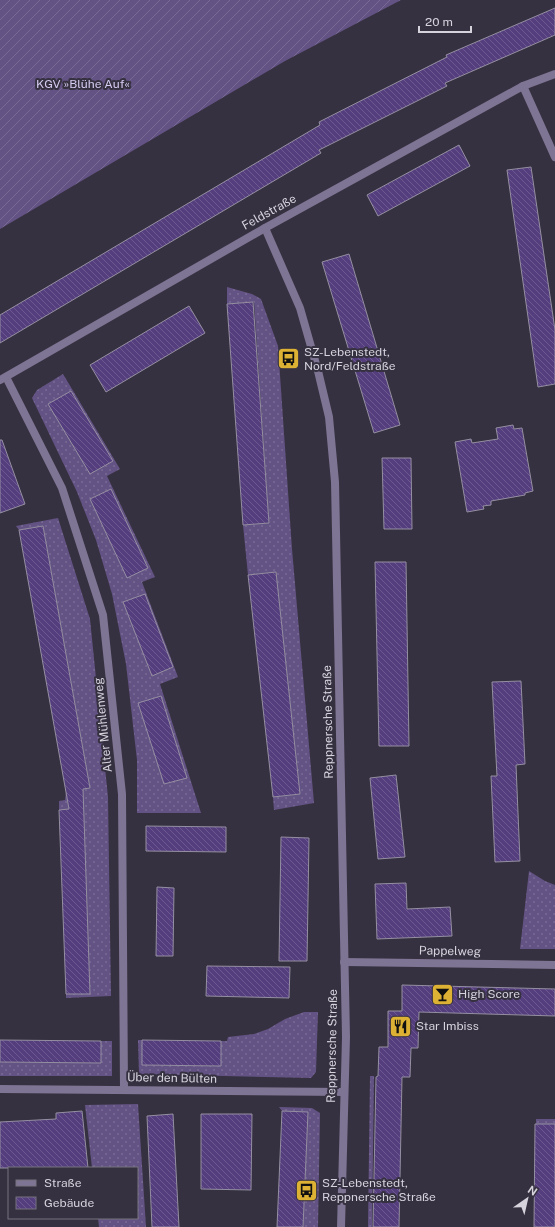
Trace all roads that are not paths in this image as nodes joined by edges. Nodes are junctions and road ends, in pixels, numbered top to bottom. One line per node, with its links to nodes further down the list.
1 (555, 74): 2 (street, Feldstraße)
2 (523, 86): 3 (street); 4 (street, Feldstraße)
3 (555, 157)
4 (265, 228): 5 (street, Feldstraße); 6 (street, Reppnersche Straße)
5 (3, 379): 9 (street, Alter Mühlenweg)
6 (344, 962): 7 (street, Pappelweg); 10 (street, Reppnersche Straße)
7 (555, 965)
8 (0, 1089): 9 (street, Über den Bülten)
9 (124, 1090): 10 (street, Über den Bülten)
10 (344, 1092): 11 (street, Reppnersche Straße)
11 (341, 1227)

